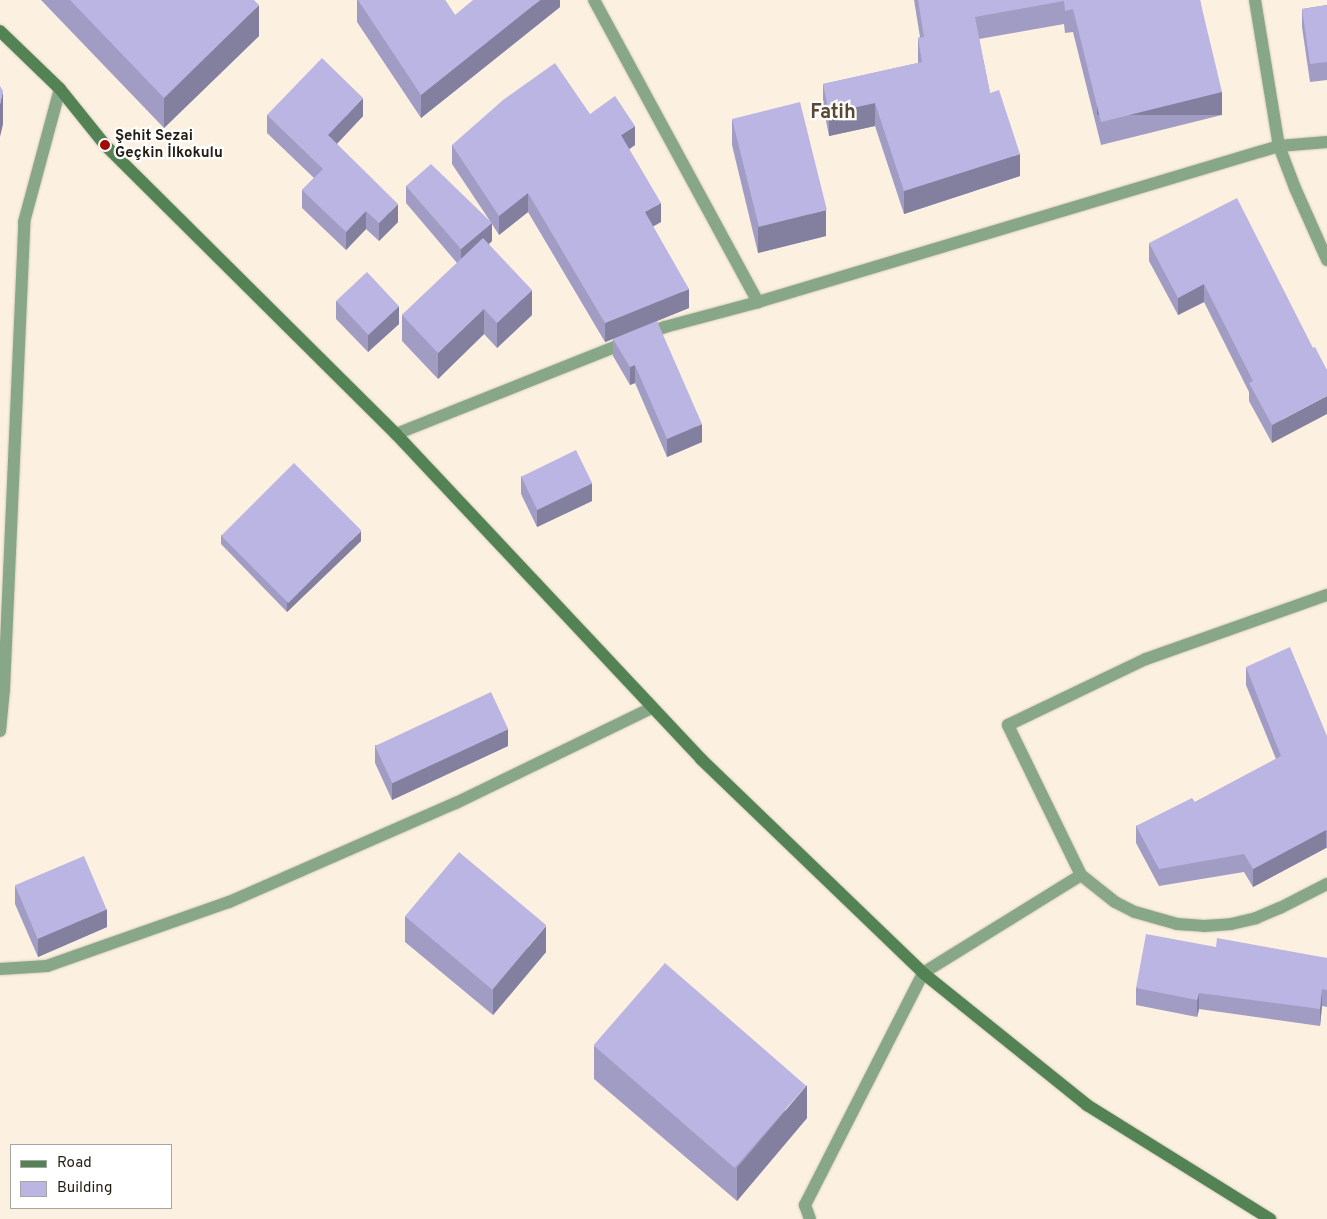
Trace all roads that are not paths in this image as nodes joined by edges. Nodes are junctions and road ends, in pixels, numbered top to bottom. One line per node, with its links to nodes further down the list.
1 (594, 0): 8 (street)
2 (1255, 0): 6 (street)
3 (0, 31): 4 (main road)
4 (60, 89): 9 (main road); 11 (street)
5 (1327, 142): 6 (street)
6 (1279, 146): 7 (street); 8 (street)
7 (1327, 260)
8 (758, 302): 9 (street)
9 (396, 434): 12 (main road)
10 (1327, 595): 14 (street)
11 (2, 688): 13 (street)
12 (652, 708): 16 (street); 17 (main road)
13 (0, 731)
14 (1081, 875): 15 (street); 17 (street)
15 (1327, 884)
16 (0, 970)
17 (924, 973): 18 (street); 19 (main road)
18 (810, 1219)
19 (1270, 1219)

